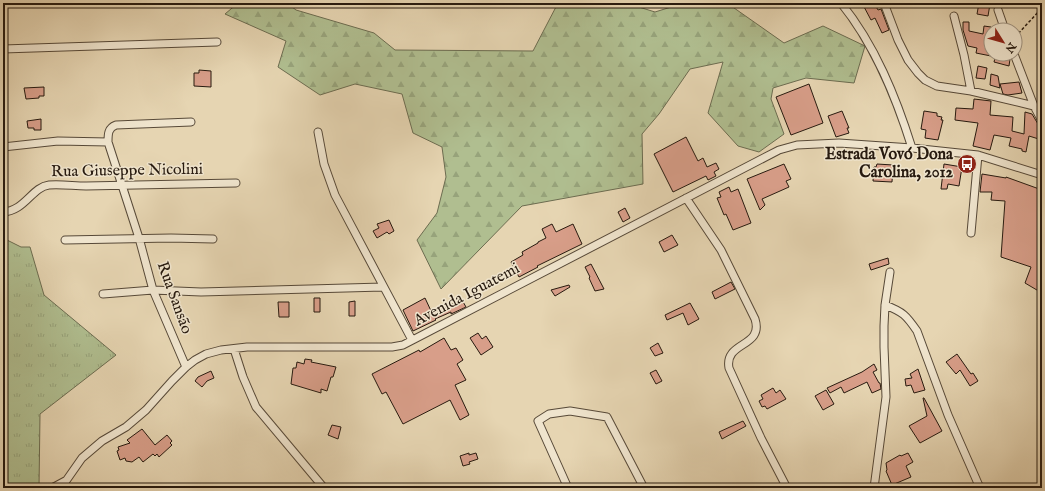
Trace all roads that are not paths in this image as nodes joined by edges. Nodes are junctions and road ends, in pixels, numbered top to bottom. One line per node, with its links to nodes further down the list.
1 (841, 3): 16 (street)
2 (884, 3): 9 (street)
3 (998, 10): 5 (street)
4 (954, 16): 9 (street)
5 (1002, 22)
6 (217, 42): 7 (street)
7 (3, 49)
8 (1017, 62): 10 (street)
9 (971, 91): 10 (street)
10 (1034, 106): 11 (street)
11 (1042, 121)
12 (191, 122): 14 (street)
13 (318, 132): 28 (street)
14 (108, 142): 15 (street); 20 (street, Rua Sansão)
15 (3, 147)
16 (912, 148): 17 (street, Avenida Iguatemi); 21 (street, Avenida Iguatemi)
17 (978, 155): 18 (street, Avenida Iguatemi); 23 (street)
18 (1042, 174)
19 (236, 183): 20 (street, Rua Giuseppe Nicolini)
20 (122, 185): 22 (street, Rua Giuseppe Nicolini); 24 (street, Rua Sansão)
21 (686, 198): 32 (street, Avenida Iguatemi); 41 (street)
22 (3, 212)
23 (971, 233)
24 (138, 238): 25 (street, Rua Sansão); 26 (street, Rua Sansão); 29 (street, Rua Sansão)
25 (213, 239)
26 (65, 240)
27 (890, 272): 31 (street)
28 (384, 287): 29 (street); 32 (street)
29 (153, 290): 30 (street); 34 (street, Rua Sansão)
30 (103, 294)
31 (885, 305): 42 (street); 43 (street)
32 (412, 340): 33 (street, Avenida Iguatemi)
33 (234, 349): 34 (street, Avenida Iguatemi); 38 (street)
34 (186, 367): 35 (street, Avenida Iguatemi)
35 (65, 481): 36 (street); 37 (street, Avenida Iguatemi)
36 (52, 488)
37 (60, 488)
38 (324, 488)
39 (568, 488): 40 (street)
40 (644, 488)
41 (787, 488)
42 (874, 488)
43 (980, 488)

